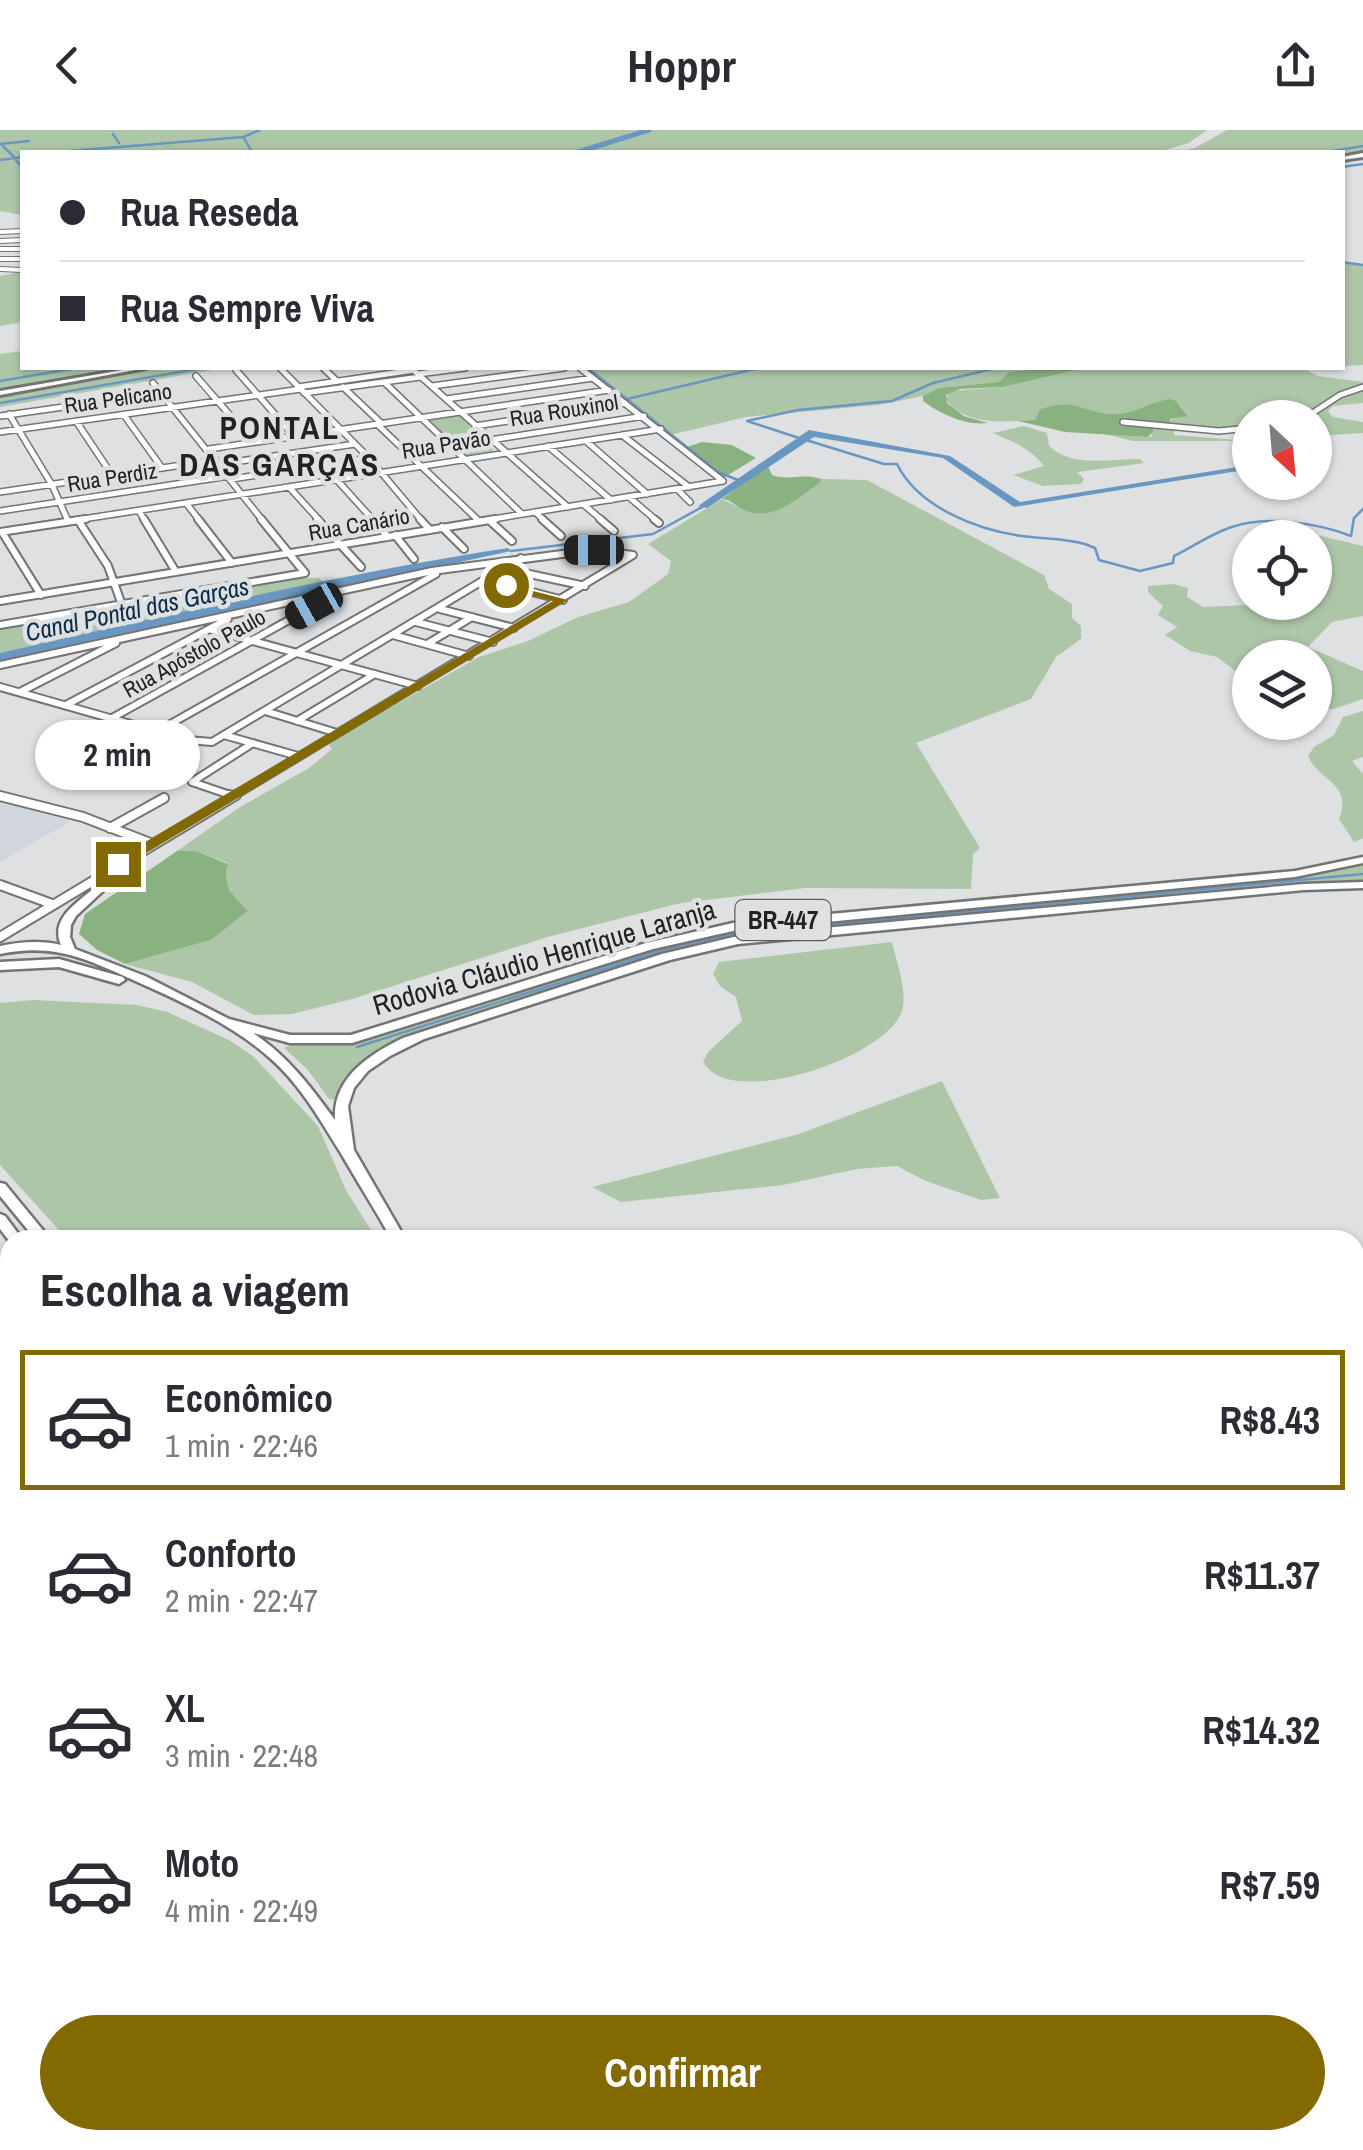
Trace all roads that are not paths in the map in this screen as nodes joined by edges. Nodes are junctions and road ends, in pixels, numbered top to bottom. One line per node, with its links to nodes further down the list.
1 (131, 370): 20 (main road)
2 (236, 370): 22 (street)
3 (282, 370): 18 (street)
4 (325, 370): 12 (street)
5 (370, 370): 10 (street)
6 (549, 370): 15 (street)
7 (583, 370): 11 (street)
8 (416, 372): 10 (street, Rua Pelicano); 13 (street, Rua Pelicano); 15 (street)
9 (196, 376): 24 (street)
10 (377, 376): 12 (street, Rua Pelicano)
11 (593, 378): 19 (street); 23 (street)
12 (337, 381): 18 (street, Rua Pelicano)
13 (384, 382): 17 (street, Rua Pelicano); 33 (street)
14 (153, 383): 21 (street)
15 (432, 386): 23 (street)
16 (1363, 387): 25 (street)
17 (343, 388): 18 (street, Rua Pelicano); 36 (street)
18 (301, 390): 22 (street, Rua Pelicano); 40 (street)
19 (609, 390): 26 (street); 28 (street)
20 (0, 393)
21 (162, 393): 27 (street); 29 (street)
22 (259, 396): 24 (street, Rua Pelicano); 44 (street)
23 (446, 399): 28 (street)
24 (219, 401): 27 (street, Rua Pelicano); 47 (street)
25 (1332, 401)
26 (625, 403): 32 (street); 37 (street)
27 (174, 408): 30 (street, Rua Pelicano); 50 (street)
28 (461, 412): 33 (street); 37 (street)
29 (9, 414): 31 (street); 39 (street)
30 (124, 414): 34 (street, Rua Pelicano); 56 (street)
31 (0, 416)
32 (644, 416): 38 (street); 45 (street, Rua Rouxinol)
33 (424, 418): 36 (street); 53 (street)
34 (76, 422): 39 (street, Rua Pelicano); 58 (street)
35 (1123, 422): 41 (street)
36 (380, 424): 40 (street); 55 (street)
37 (475, 426): 45 (street)
38 (661, 429): 43 (street, Rua Pavão); 63 (street, Rua Canário)
39 (17, 430): 42 (street, Rua Pelicano); 61 (street)
40 (339, 430): 44 (street); 48 (street)
41 (1232, 430)
42 (0, 432)
43 (622, 435): 46 (street, Rua Pavão); 63 (street)
44 (294, 436): 47 (street)
45 (490, 440): 51 (street)
46 (586, 440): 49 (street, Rua Pavão); 67 (street)
47 (253, 442): 50 (street)
48 (355, 444): 52 (street); 54 (street)
49 (548, 446): 51 (street, Rua Pavão); 69 (street)
50 (209, 449): 54 (street)
51 (506, 453): 53 (street, Rua Pavão); 74 (street)
52 (368, 458): 57 (street); 59 (street, Rua Perdiz)
53 (464, 459): 55 (street, Rua Pavão); 78 (street)
54 (218, 462): 56 (street); 59 (street)
55 (422, 466): 57 (street, Rua Pavão); 82 (street)
56 (162, 468): 58 (street)
57 (382, 472): 60 (street, Rua Pavão); 85 (street)
58 (112, 475): 61 (street)
59 (230, 478): 66 (street); 70 (street, Rua Perdiz)
60 (336, 479): 62 (street, Rua Pavão); 88 (street)
61 (52, 484): 65 (street); 70 (street)
62 (289, 486): 66 (street, Rua Pavão); 91 (street)
63 (689, 487): 64 (street, Rua Canário)
64 (676, 489): 67 (street, Rua Canário); 71 (street)
65 (0, 492)
66 (242, 494): 72 (street, Rua Pavão); 93 (street)
67 (646, 494): 68 (street, Rua Canário)
68 (629, 497): 69 (street, Rua Canário); 83 (street)
69 (611, 500): 73 (street, Rua Canário)
70 (61, 502): 76 (street, Rua Perdiz); 81 (street)
71 (690, 502)
72 (186, 503): 75 (street, Rua Pavão); 96 (street)
73 (583, 504): 74 (street, Rua Canário); 86 (street)
74 (568, 507): 77 (street, Rua Canário)
75 (139, 510): 79 (street, Rua Pavão); 100 (street)
76 (0, 511)
77 (535, 512): 78 (street, Rua Canário); 89 (street)
78 (522, 514): 80 (street, Rua Canário)
79 (78, 520): 81 (street, Rua Pavão); 102 (street)
80 (488, 520): 82 (street, Rua Canário); 90 (street)
81 (68, 521): 87 (street, Rua Pavão)
82 (479, 522): 84 (street, Rua Canário)
83 (660, 523)
84 (442, 528): 85 (street, Rua Canário); 92 (street)
85 (430, 530): 88 (street, Rua Canário)
86 (614, 531)
87 (1, 532): 105 (street)
88 (391, 536): 91 (street, Rua Canário); 95 (street)
89 (561, 536)
90 (512, 541)
91 (341, 544): 93 (street, Rua Canário); 97 (street)
92 (464, 548)
93 (290, 553): 96 (street, Rua Canário); 108 (street)
94 (519, 556): 98 (street); 99 (street); 103 (street)
95 (414, 559)
96 (232, 563): 100 (street, Rua Canário)
97 (361, 567)
98 (506, 569): 101 (street); 103 (street)
99 (443, 570): 104 (street); 122 (street)
100 (176, 572): 102 (street, Rua Canário)
101 (486, 580): 106 (street); 109 (street)
102 (114, 582): 105 (street, Rua Canário); 108 (street)
103 (585, 586): 106 (street)
104 (345, 589): 110 (street); 119 (street, Rua Apóstolo Paulo)
105 (41, 594): 107 (street, Rua Canário)
106 (562, 600): 114 (street)
107 (0, 602)
108 (122, 605): 113 (street)
109 (440, 609): 111 (street); 112 (street)
110 (239, 613): 115 (street); 118 (street)
111 (472, 617): 114 (street); 116 (street)
112 (416, 622): 116 (street); 117 (street)
113 (0, 625)
114 (516, 628): 120 (street)
115 (209, 629): 119 (street); 130 (street)
116 (450, 630): 120 (street); 121 (street)
117 (394, 635): 121 (street); 125 (street)
118 (128, 637): 124 (street); 129 (street)
119 (253, 640): 122 (street); 132 (street, Rua Apóstolo Paulo)
120 (493, 642): 123 (street)
121 (427, 644): 123 (street)
122 (297, 652): 125 (street); 134 (street)
123 (469, 656): 128 (street)
124 (0, 665)
125 (342, 665): 126 (street); 131 (street)
126 (376, 674): 128 (street); 133 (street)
127 (0, 686): 129 (street)
128 (418, 686): 135 (street)
129 (20, 692): 130 (street)
130 (66, 705): 132 (street)
131 (264, 711): 133 (street); 136 (street)
132 (112, 718): 134 (street)
133 (297, 721): 135 (street)
134 (158, 732): 137 (street)
135 (336, 733): 139 (street)
136 (224, 735): 137 (street); 138 (street)
137 (187, 740): 141 (street)
138 (253, 743): 139 (street); 142 (street)
139 (298, 756): 144 (street)
140 (77, 759): 141 (street)
141 (128, 774)
142 (192, 782): 144 (street)
143 (0, 796): 146 (street)
144 (233, 796): 147 (street)
145 (164, 798): 146 (street)
146 (110, 828): 147 (street)
147 (153, 844): 149 (street)
148 (1363, 860): 158 (main road, Rodovia Cláudio Henrique Laranja / BR-447)
149 (118, 864): 152 (street); 155 (main road)
150 (0, 885): 152 (street)
151 (1363, 885): 159 (main road, Rodovia Cláudio Henrique Laranja / BR-447)
152 (52, 904): 153 (street)
153 (0, 936)
154 (0, 950): 155 (main road, BR-447)
155 (70, 951): 157 (main road, BR-447)
156 (0, 966): 157 (main road, BR-447)
157 (177, 997): 158 (main road, BR-447)
158 (220, 1020): 159 (main road, BR-447)
159 (348, 1154): 162 (main road, BR-447)
160 (0, 1187): 161 (main road)
161 (36, 1230)
162 (393, 1230)

